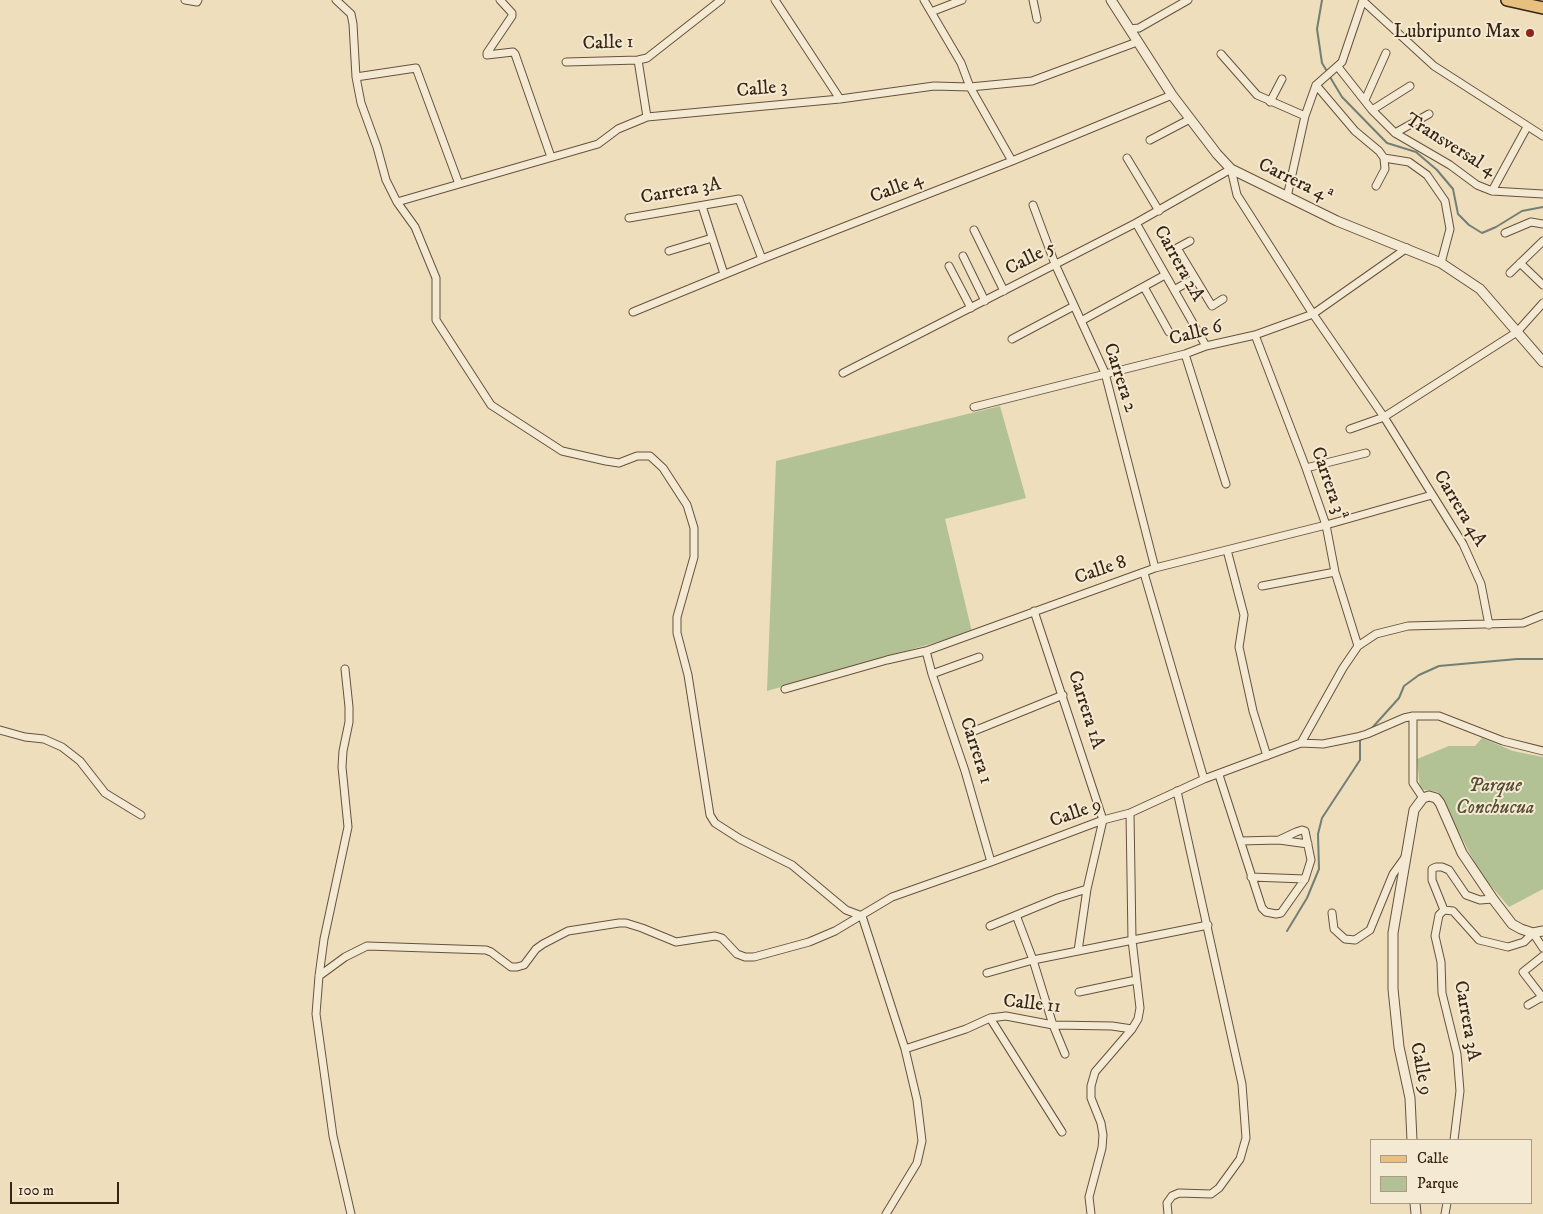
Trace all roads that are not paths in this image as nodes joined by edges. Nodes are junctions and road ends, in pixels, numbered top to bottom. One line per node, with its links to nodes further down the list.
1 (185, 0): 2 (street)
2 (198, 0)
3 (336, 0): 24 (street)
4 (500, 0): 42 (street)
5 (721, 0): 21 (street, Calle 1)
6 (775, 0): 30 (street)
7 (924, 0): 15 (street)
8 (962, 0): 15 (street)
9 (1033, 0): 16 (street)
10 (1111, 0): 17 (street, Carrera 4ª)
11 (1188, 0): 17 (street)
12 (1363, 0): 23 (street); 38 (street)
13 (1507, 0): 14 (main road)
14 (1543, 8)
15 (931, 12): 28 (street)
16 (1038, 20)
17 (1130, 29): 18 (street, Carrera 4ª)
18 (1137, 42): 28 (street, Calle 3); 29 (street, Carrera 4ª)
19 (1386, 53): 31 (street)
20 (1221, 54): 32 (street)
21 (638, 60): 22 (street, Calle 1); 36 (street)
22 (566, 62)
23 (1338, 67): 26 (street); 31 (street, Transversal 4)
24 (356, 77): 47 (street); 52 (street)
25 (1282, 79): 32 (street)
26 (1316, 85): 35 (street); 44 (street)
27 (1410, 86): 33 (street)
28 (970, 87): 30 (street, Calle 3); 45 (street)
29 (1172, 96): 37 (street, Carrera 4ª); 45 (street, Calle 4)
30 (840, 99): 36 (street, Calle 3)
31 (1365, 100): 33 (street, Transversal 4)
32 (1270, 102): 35 (street)
33 (1372, 110): 39 (street, Transversal 4)
34 (1429, 114): 39 (street)
35 (1305, 116): 51 (street)
36 (646, 117): 42 (street, Calle 3)
37 (1190, 119): 41 (street); 46 (street, Carrera 4ª)
38 (1527, 127): 40 (street); 49 (street)
39 (1396, 133): 49 (street, Transversal 4)
40 (1543, 136)
41 (1150, 140)
42 (551, 157): 47 (street, Calle 3)
43 (1127, 158): 55 (street)
44 (1384, 158): 48 (street); 70 (street)
45 (1012, 161): 67 (street, Calle 4)
46 (1231, 169): 51 (street, Carrera 4ª); 55 (street, Calle 5); 86 (street, Carrera 4A)
47 (459, 184): 52 (street, Calle 3)
48 (1376, 186)
49 (1492, 191): 50 (street, Transversal 4)
50 (1543, 193)
51 (1287, 197): 64 (street, Carrera 4ª)
52 (397, 202): 145 (street)
53 (1033, 205): 69 (street, Carrera 2)
54 (702, 206): 56 (street, Carrera 3A); 61 (street); 67 (street, Carrera 3A)
55 (1159, 211): 57 (street, Calle 5)
56 (629, 218)
57 (1136, 224): 69 (street, Calle 5); 74 (street, Carrera 2A)
58 (1543, 224): 60 (street)
59 (974, 230): 79 (street)
60 (1506, 233)
61 (712, 238): 65 (street); 73 (street)
62 (1543, 240): 68 (street)
63 (1190, 241): 75 (street)
64 (1407, 248): 70 (street, Carrera 4ª); 86 (street, Calle 6)
65 (669, 251)
66 (963, 256): 81 (street)
67 (762, 259): 73 (street, Calle 4)
68 (1520, 263): 72 (street); 76 (street)
69 (1055, 264): 79 (street, Calle 5); 83 (street, Carrera 2)
70 (1442, 264): 89 (street, Carrera 4ª)
71 (949, 266): 84 (street)
72 (1510, 273)
73 (724, 274): 85 (street, Calle 4)
74 (1165, 274): 77 (street); 78 (street, Carrera 2A)
75 (1195, 278): 78 (street); 80 (street)
76 (1543, 285)
77 (1144, 287): 87 (street); 88 (street)
78 (1174, 290): 92 (street, Carrera 2A)
79 (1004, 291): 81 (street, Calle 5)
80 (1223, 300)
81 (986, 301): 84 (street, Calle 5)
82 (1543, 303): 89 (street)
83 (1074, 306): 87 (street, Carrera 2); 91 (street)
84 (971, 308): 95 (street, Calle 5)
85 (633, 312)
86 (1313, 314): 90 (street, Calle 6); 98 (street, Carrera 4A)
87 (1081, 321): 96 (street, Carrera 2)
88 (1169, 332)
89 (1517, 332): 94 (street); 98 (street)
90 (1256, 335): 92 (street, Calle 6); 101 (street, Carrera 3ª)
91 (1012, 340)
92 (1206, 346): 93 (street, Calle 6)
93 (1185, 354): 96 (street, Calle 6); 102 (street)
94 (1543, 362)
95 (843, 373)
96 (1104, 373): 97 (street, Calle 6); 106 (street, Carrera 2)
97 (974, 407)
98 (1384, 417): 99 (street); 103 (street, Carrera 4A)
99 (1350, 429)
100 (1366, 453): 101 (street)
101 (1306, 468): 104 (street, Carrera 3ª)
102 (1226, 484)
103 (1432, 495): 104 (street, Calle 8); 112 (street, Carrera 4A)
104 (1326, 525): 105 (street, Calle 8); 107 (street, Carrera 3ª)
105 (1227, 550): 106 (street, Calle 8); 125 (street)
106 (1155, 568): 108 (street, Calle 8)
107 (1335, 572): 109 (street); 113 (street, Carrera 3ª)
108 (1144, 573): 110 (street, Calle 8); 127 (street)
109 (1262, 586)
110 (1034, 611): 114 (street, Calle 8); 119 (street, Carrera 1A)
111 (1543, 615): 112 (street)
112 (1489, 625): 113 (street)
113 (1358, 646): 123 (street)
114 (926, 650): 117 (street, Carrera 1); 118 (street, Calle 8)
115 (979, 657): 117 (street)
116 (345, 669): 156 (street)
117 (932, 674): 137 (street, Carrera 1)
118 (785, 689)
119 (1063, 695): 122 (street); 132 (street, Carrera 1A)
120 (1413, 716): 123 (street); 124 (street); 129 (street)
121 (0, 730): 131 (street)
122 (974, 731)
123 (1301, 743): 125 (street, Calle 9)
124 (1543, 751)
125 (1267, 756): 126 (street, Calle 9)
126 (1219, 775): 127 (street, Calle 9); 134 (street)
127 (1204, 779): 128 (street, Calle 9)
128 (1178, 791): 130 (street, Calle 9); 146 (street)
129 (1423, 798): 136 (street, Calle 9); 141 (street)
130 (1130, 813): 132 (street, Calle 9); 150 (street)
131 (141, 815)
132 (1103, 820): 137 (street, Calle 9); 140 (street)
133 (1279, 840): 134 (street); 135 (street); 135 (street)
134 (1241, 841): 138 (street)
135 (1308, 844): 139 (street)
136 (1406, 856): 143 (street); 167 (street, Calle 9)
137 (991, 862): 145 (street, Calle 9)
138 (1251, 877): 139 (street); 139 (street)
139 (1305, 879)
140 (1087, 889): 144 (street); 152 (street)
141 (1492, 899): 142 (street); 149 (street)
142 (1444, 910): 149 (street); 168 (street, Carrera 3A)
143 (1332, 913)
144 (1016, 915): 147 (street); 154 (street)
145 (862, 916): 156 (street, Calle 9); 164 (street)
146 (1208, 925): 150 (street); 172 (street)
147 (990, 926)
148 (1543, 931): 149 (street)
149 (1533, 933): 151 (street)
150 (1132, 940): 152 (street); 157 (street)
151 (1543, 948)
152 (1078, 950): 154 (street)
153 (1543, 956): 159 (street)
154 (1033, 960): 155 (street); 162 (street)
155 (987, 973)
156 (319, 976): 169 (street)
157 (1136, 980): 158 (street); 163 (street)
158 (1078, 992)
159 (1543, 997): 160 (street)
160 (1528, 1005)
161 (990, 1018): 162 (street, Calle 11); 164 (street, Calle 11); 166 (street)
162 (1053, 1025): 163 (street, Calle 11); 165 (street)
163 (1132, 1029): 171 (street)
164 (905, 1050): 170 (street)
165 (1064, 1054)
166 (1062, 1132)
167 (1412, 1139)
168 (1454, 1139)
169 (351, 1214)
170 (886, 1214)
171 (1091, 1214)
172 (1168, 1214)

